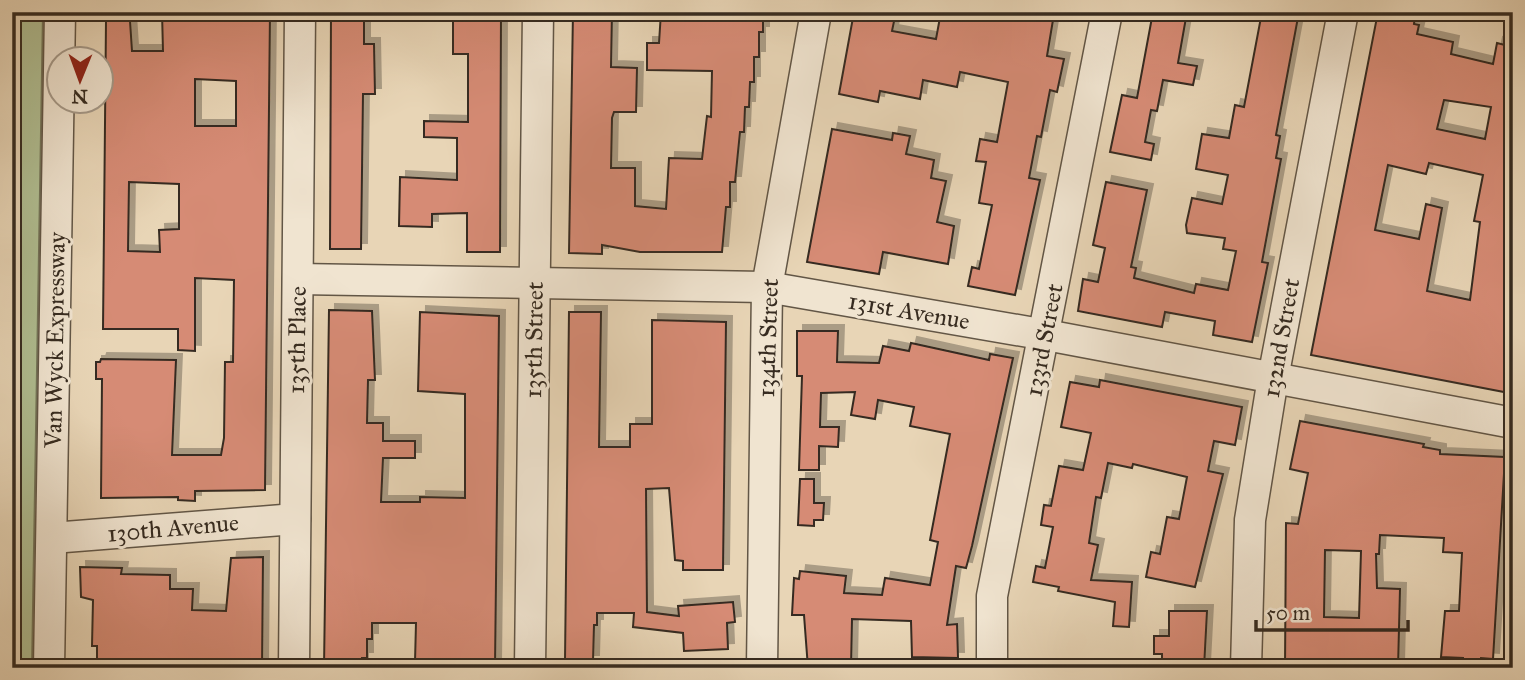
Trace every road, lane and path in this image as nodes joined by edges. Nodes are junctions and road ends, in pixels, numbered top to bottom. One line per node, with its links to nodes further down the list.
1 (60, 12): 14 (street, Van Wyck Expressway)
2 (300, 12): 7 (street, 135th Place)
3 (538, 12): 8 (street, 135th Street)
4 (816, 12): 9 (street, 134th Street)
5 (1107, 12): 10 (street, 133rd Street)
6 (1343, 12): 11 (street, 132nd Street)
7 (298, 279): 8 (street, 131st Avenue); 13 (street, 135th Place)
8 (534, 282): 9 (street, 131st Avenue); 17 (street, 135th Street)
9 (767, 287): 10 (street, 131st Avenue); 18 (street, 134th Street)
10 (1046, 335): 11 (street, 131st Avenue); 19 (street, 133rd Street)
11 (1273, 378): 12 (street, 131st Avenue); 20 (street, 132nd Street)
12 (1513, 423)
13 (295, 519): 14 (street, 130th Avenue); 16 (street, 135th Place)
14 (52, 538): 15 (street, Van Wyck Expressway)
15 (49, 668)
16 (294, 668)
17 (530, 668)
18 (762, 668)
19 (992, 668)
20 (1247, 668)

